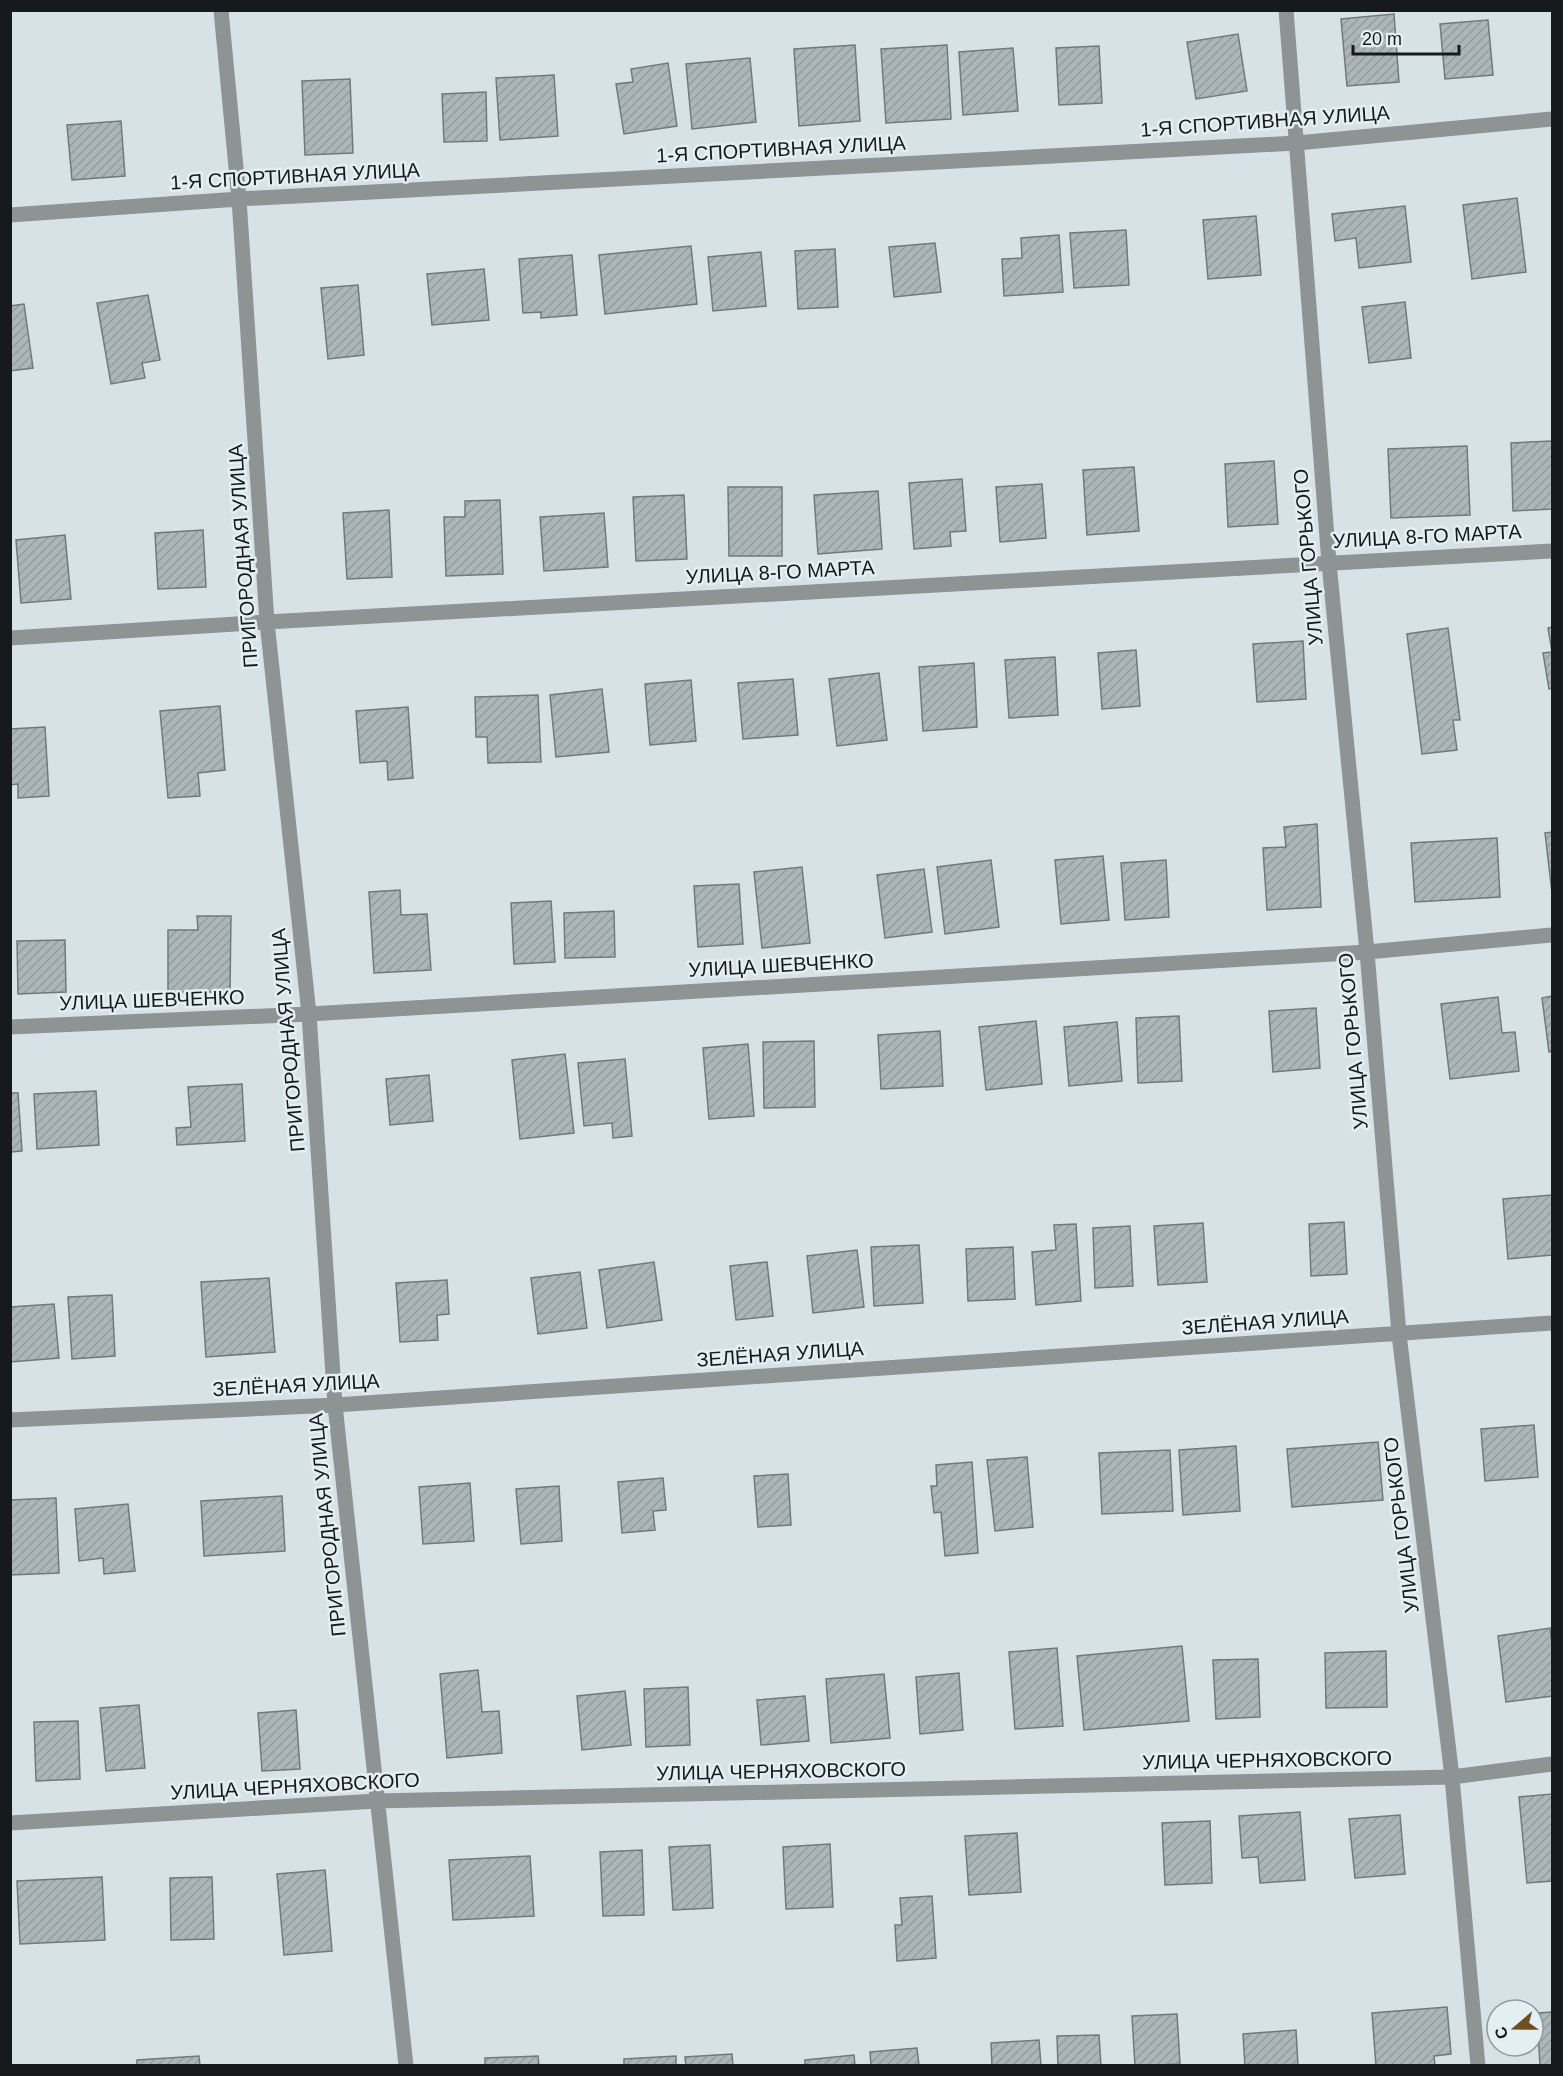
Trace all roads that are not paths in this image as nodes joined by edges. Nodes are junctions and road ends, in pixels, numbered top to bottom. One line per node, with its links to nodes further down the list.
1 (221, 10): 5 (street, ПРИГОРОДНАЯ УЛИЦА)
2 (1286, 10): 4 (street, УЛИЦА ГОРЬКОГО)
3 (1552, 119): 4 (street, 1-Я СПОРТИВНАЯ УЛИЦА)
4 (1297, 143): 5 (street, 1-Я СПОРТИВНАЯ УЛИЦА); 8 (street, УЛИЦА ГОРЬКОГО)
5 (239, 199): 6 (street, 1-Я СПОРТИВНАЯ УЛИЦА); 9 (street, ПРИГОРОДНАЯ УЛИЦА)
6 (10, 215)
7 (1552, 551): 8 (street, УЛИЦА 8-ГО МАРТА)
8 (1329, 562): 9 (street, УЛИЦА 8-ГО МАРТА); 12 (street, УЛИЦА ГОРЬКОГО)
9 (267, 622): 10 (street, УЛИЦА 8-ГО МАРТА); 13 (street, ПРИГОРОДНАЯ УЛИЦА)
10 (10, 638)
11 (1552, 935): 12 (street, УЛИЦА ШЕВЧЕНКО)
12 (1367, 952): 13 (street, УЛИЦА ШЕВЧЕНКО); 16 (street, УЛИЦА ГОРЬКОГО)
13 (309, 1014): 14 (street, УЛИЦА ШЕВЧЕНКО); 17 (street, ПРИГОРОДНАЯ УЛИЦА)
14 (10, 1027)
15 (1552, 1323): 16 (street, ЗЕЛЁНАЯ УЛИЦА)
16 (1399, 1335): 17 (street, ЗЕЛЁНАЯ УЛИЦА); 20 (street, УЛИЦА ГОРЬКОГО)
17 (335, 1405): 18 (street, ЗЕЛЁНАЯ УЛИЦА); 21 (street, ПРИГОРОДНАЯ УЛИЦА)
18 (10, 1420)
19 (1552, 1764): 20 (street, УЛИЦА ЧЕРНЯХОВСКОГО)
20 (1452, 1777): 21 (street, УЛИЦА ЧЕРНЯХОВСКОГО); 24 (street, УЛИЦА ГОРЬКОГО)
21 (377, 1801): 22 (street, УЛИЦА ЧЕРНЯХОВСКОГО); 23 (street, ПРИГОРОДНАЯ УЛИЦА)
22 (10, 1823)
23 (406, 2066)
24 (1478, 2066)

